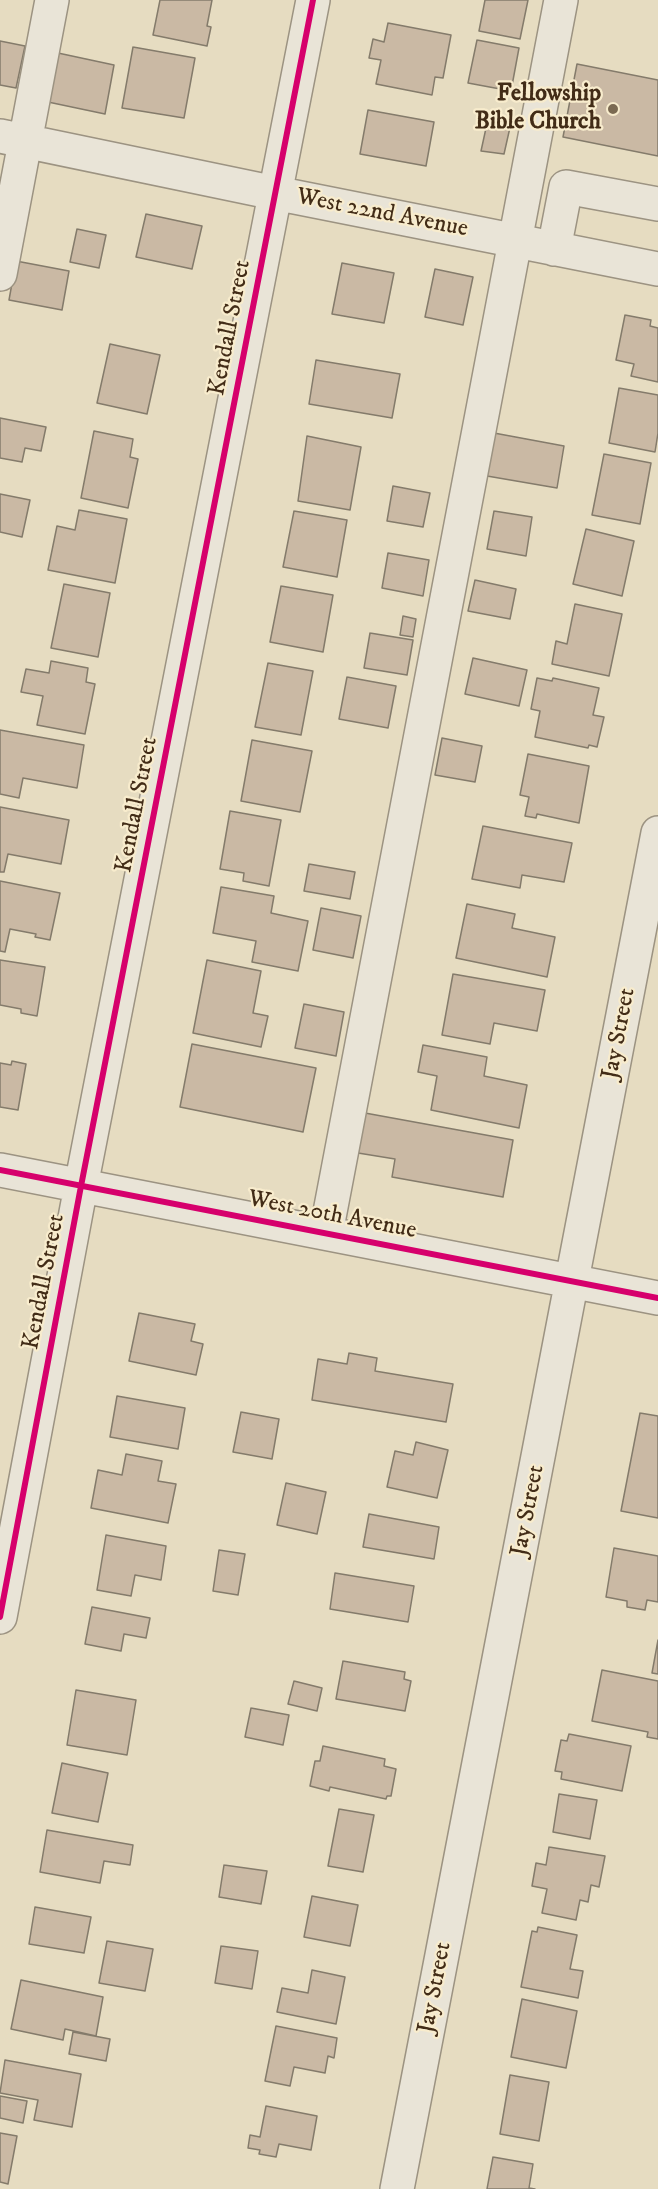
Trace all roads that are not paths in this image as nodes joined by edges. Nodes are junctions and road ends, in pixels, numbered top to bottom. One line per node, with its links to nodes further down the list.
1 (52, 0): 4 (street)
2 (313, 0): 5 (street, Kendall Street)
3 (561, 0): 7 (street)
4 (12, 139): 5 (street, West 22nd Avenue); 10 (street)
5 (275, 193): 7 (street, West 22nd Avenue); 13 (street, Kendall Street)
6 (658, 204): 8 (street)
7 (515, 241): 8 (street, West 22nd Avenue); 14 (street)
8 (554, 249): 9 (street, West 22nd Avenue)
9 (658, 269)
10 (0, 274)
11 (658, 833): 15 (street, Jay Street)
12 (0, 1170): 13 (street, West 20th Avenue)
13 (81, 1186): 14 (street, West 20th Avenue); 17 (street, Kendall Street)
14 (326, 1233): 15 (street, West 20th Avenue)
15 (573, 1281): 16 (street, West 20th Avenue); 18 (street, Jay Street)
16 (658, 1298)
17 (0, 1617)
18 (397, 2189)

